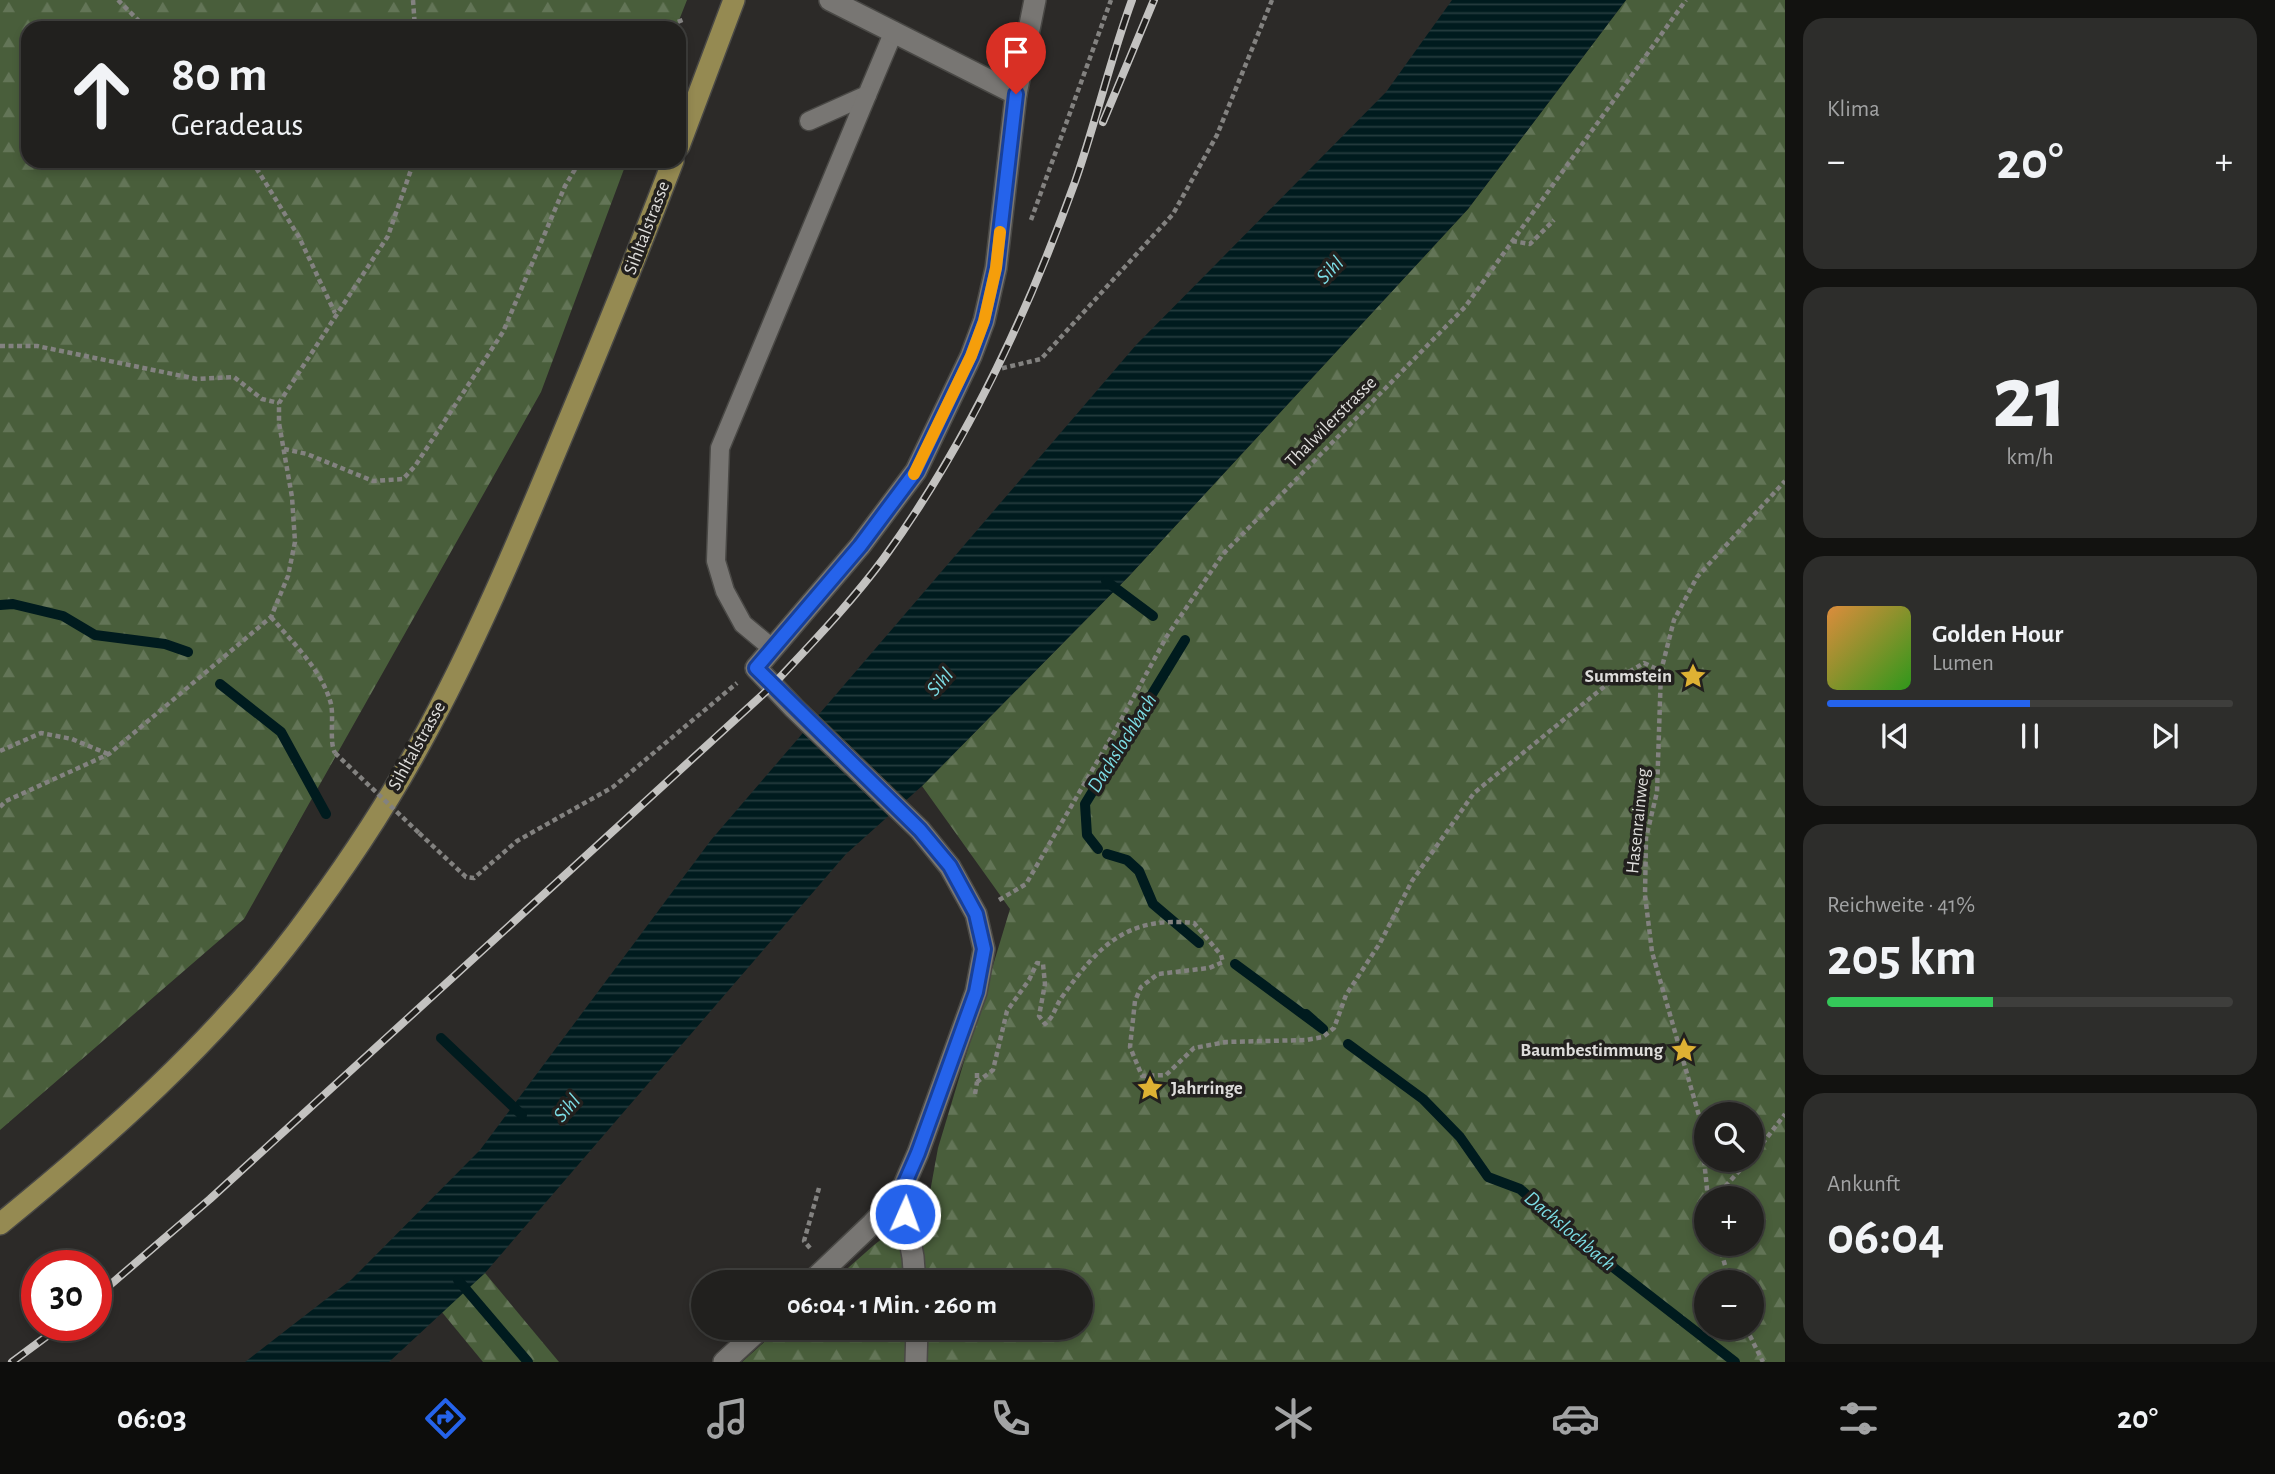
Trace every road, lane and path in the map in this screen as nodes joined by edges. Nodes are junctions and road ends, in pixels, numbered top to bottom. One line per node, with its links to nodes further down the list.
1 (118, 0): 10 (path)
2 (413, 0): 11 (path)
3 (734, 0): 17 (main road)
4 (830, 0): 13 (street)
5 (1035, 0): 14 (street)
6 (1111, 0): 23 (path)
7 (1272, 0): 27 (path)
8 (1686, 0): 24 (path, Thalwilerstrasse)
9 (685, 19): 12 (path)
10 (139, 21)
11 (414, 21)
12 (680, 21)
13 (894, 31): 14 (street); 15 (lane)
14 (1016, 94): 27 (street)
15 (867, 96): 16 (lane); 32 (lane)
16 (809, 121)
17 (686, 127)
18 (256, 168): 25 (path)
19 (412, 168): 25 (path)
20 (576, 168): 29 (path)
21 (670, 168): 49 (main road, Sihltalstrasse)
22 (1554, 220): 24 (path)
23 (1027, 231)
24 (1512, 241): 38 (path, Thalwilerstrasse)
25 (335, 314): 28 (path)
26 (0, 346): 28 (path)
27 (971, 356): 32 (street)
28 (279, 403): 29 (path)
29 (284, 449): 31 (path)
30 (1785, 481): 34 (path, Hasenrainweg)
31 (271, 617): 33 (path, bridge); 36 (path)
32 (773, 649): 33 (street)
33 (756, 668): 48 (street)
34 (1661, 671): 40 (path); 45 (path, Hasenrainweg)
35 (0, 751): 36 (path)
36 (109, 754): 37 (path)
37 (0, 807)
38 (1026, 884)
39 (977, 1069): 40 (path)
40 (977, 1082): 41 (path)
41 (975, 1094)
42 (1785, 1114): 43 (path)
43 (1764, 1141)
44 (1738, 1172): 46 (path)
45 (1707, 1186)
46 (1726, 1186)
47 (819, 1188): 50 (path)
48 (901, 1192): 50 (street); 51 (street)
49 (0, 1224)
50 (826, 1268)
51 (914, 1270)
52 (748, 1340): 55 (street)
53 (916, 1340): 56 (street)
54 (1752, 1340): 57 (path)
55 (724, 1362)
56 (916, 1362)
57 (1763, 1362)

